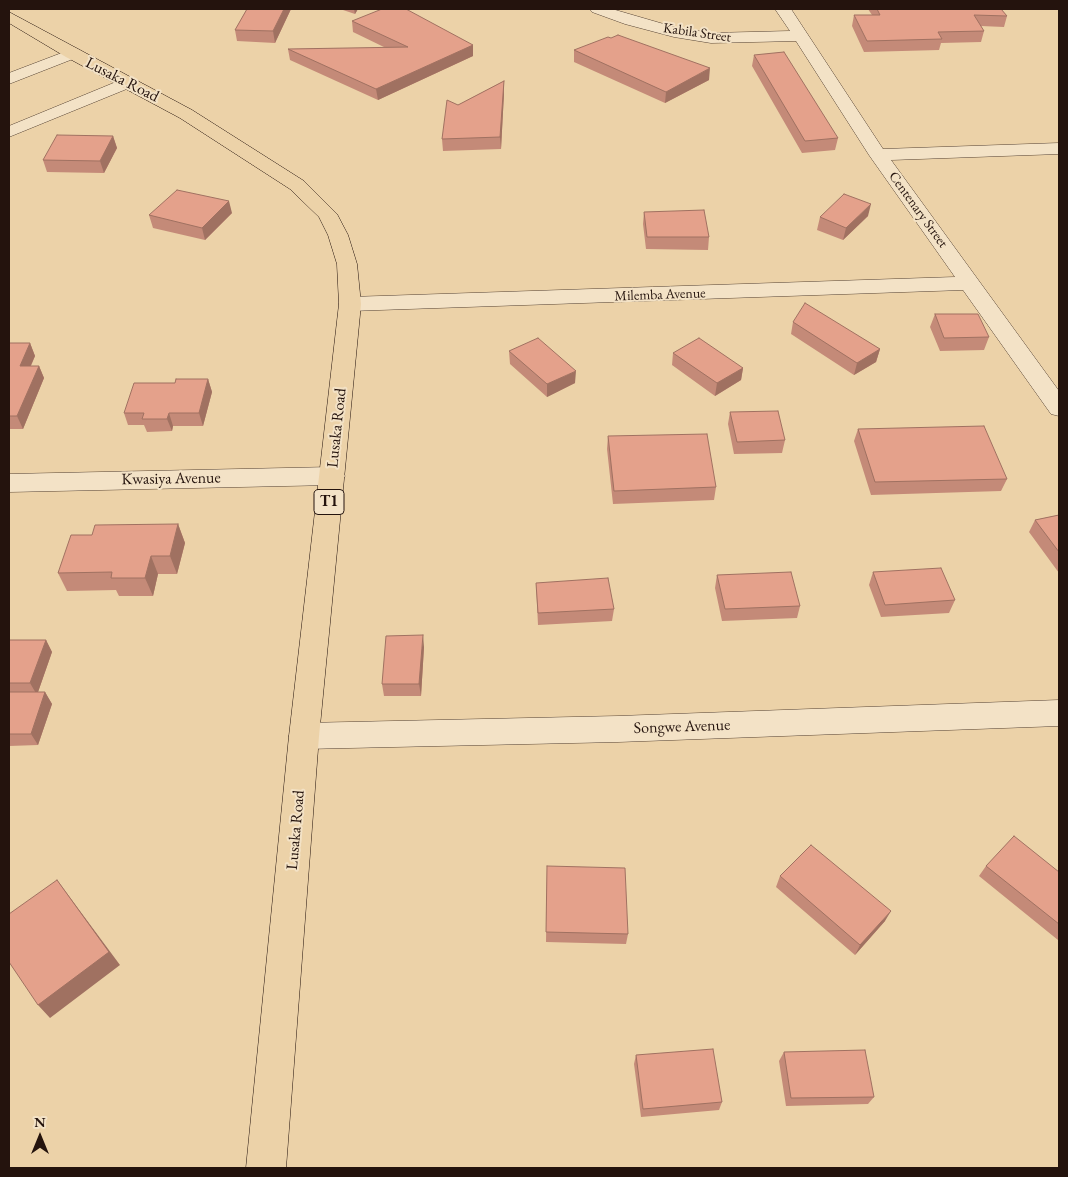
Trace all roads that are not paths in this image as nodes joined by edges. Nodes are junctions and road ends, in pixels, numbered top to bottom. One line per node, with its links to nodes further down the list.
1 (598, 9): 4 (street, Kabila Street)
2 (783, 9): 4 (street, Centenary Street)
3 (9, 17): 5 (highway, Lusaka Road / T1)
4 (799, 36): 10 (street, Centenary Street)
5 (72, 54): 6 (street); 7 (highway, Lusaka Road / T1)
6 (9, 79)
7 (128, 82): 8 (street); 12 (highway, Lusaka Road / T1)
8 (9, 132)
9 (1059, 148): 10 (street)
10 (878, 154): 11 (street, Centenary Street)
11 (970, 283): 12 (street, Milemba Avenue); 13 (street, Centenary Street)
12 (350, 304): 14 (highway, Lusaka Road / T1)
13 (1059, 408)
14 (332, 476): 15 (street, Kwasiya Avenue); 17 (highway, Lusaka Road / T1)
15 (9, 483)
16 (1059, 712): 17 (street, Songwe Avenue)
17 (304, 736): 18 (highway, Lusaka Road / T1)
18 (266, 1168)

